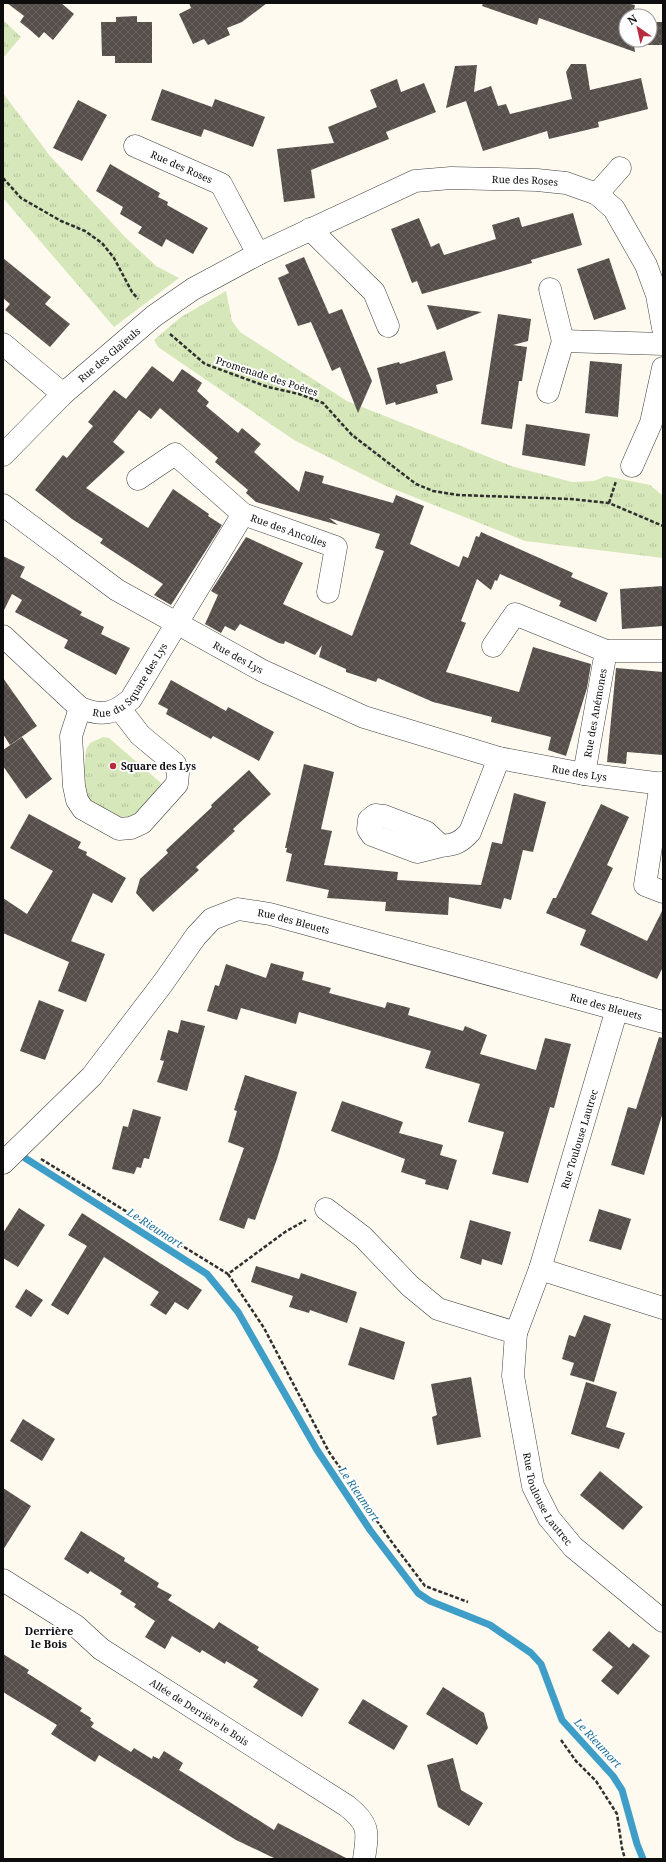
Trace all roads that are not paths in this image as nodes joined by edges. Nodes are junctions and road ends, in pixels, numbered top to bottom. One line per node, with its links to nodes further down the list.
1 (136, 146): 5 (street, Rue des Roses)
2 (620, 168): 3 (street)
3 (597, 194): 4 (street, Rue des Roses); 9 (street, Rue des Roses)
4 (310, 229): 5 (street, Rue des Roses); 8 (street)
5 (258, 254): 7 (street, Rue des Roses)
6 (550, 289): 10 (street)
7 (154, 316): 15 (street, Rue des Glaïeuls)
8 (388, 326)
9 (663, 328)
10 (563, 341): 11 (street); 14 (street)
11 (663, 344)
12 (5, 350): 15 (street)
13 (663, 368): 17 (street)
14 (548, 392)
15 (63, 394): 16 (street, Rue des Glaïeuls)
16 (3, 455)
17 (632, 466)
18 (138, 479): 20 (street, Rue des Ancolies)
19 (3, 505): 22 (street, Rue des Lys)
20 (243, 514): 21 (street, Rue des Ancolies); 22 (street, Rue des Ancolies)
21 (328, 592)
22 (176, 624): 28 (street, Rue du Square des Lys); 29 (street, Rue des Lys)
23 (3, 636): 27 (street, Rue du Square des Lys)
24 (493, 646): 25 (street)
25 (606, 651): 26 (street); 30 (street, Rue des Anémones)
26 (663, 651)
27 (80, 708): 28 (street, Rue du Square des Lys); 28 (street)
28 (120, 709)
29 (499, 758): 30 (street, Rue des Lys); 32 (street)
30 (584, 774): 31 (street, Rue des Lys)
31 (662, 784): 33 (street, Rue des Lys)
32 (441, 846)
33 (663, 892)
34 (617, 1009): 35 (street, Rue des Bleuets); 36 (street, Rue des Bleuets); 38 (street, Rue Toulouse Lautrec)
35 (663, 1022)
36 (3, 1163)
37 (326, 1209): 40 (street)
38 (540, 1269): 39 (street); 40 (street, Rue Toulouse Lautrec)
39 (663, 1308)
40 (516, 1333): 42 (street, Rue Toulouse Lautrec)
41 (3, 1580): 43 (street, Allée de Derrière le Bois)
42 (663, 1621)
43 (364, 1859)

